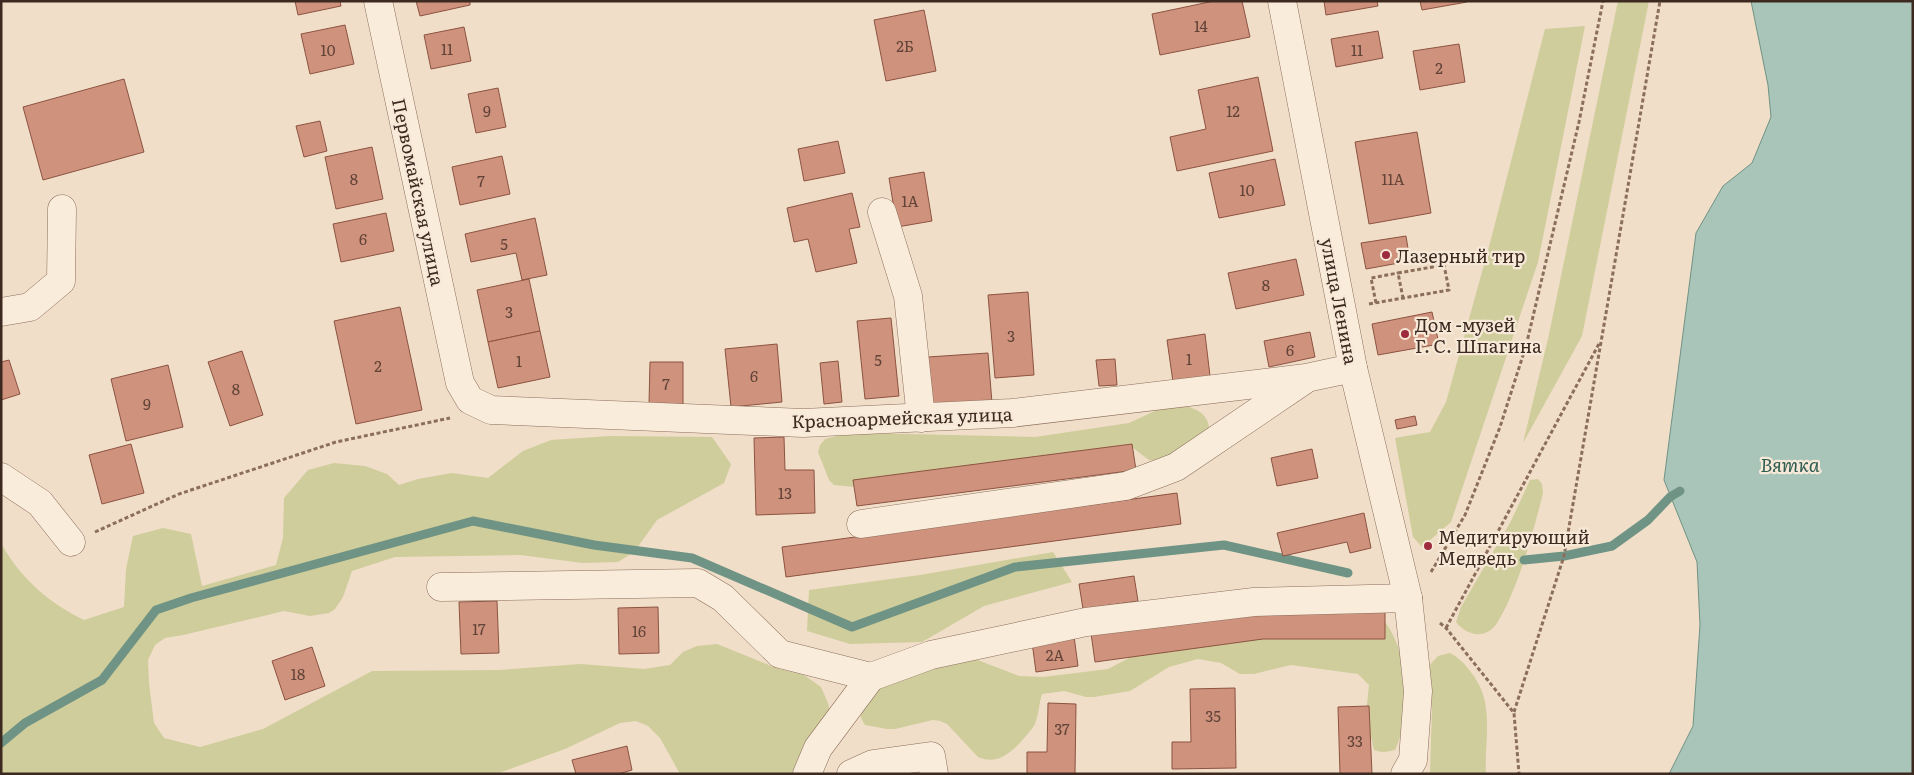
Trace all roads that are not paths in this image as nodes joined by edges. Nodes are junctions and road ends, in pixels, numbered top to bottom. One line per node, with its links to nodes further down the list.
1 (378, 1): 8 (street, Первомайская улица)
2 (1282, 1): 6 (street, улица Ленина)
3 (62, 210): 5 (street)
4 (882, 212): 9 (street)
5 (1, 312)
6 (1353, 368): 7 (street, Красноармейская улица); 14 (street, улица Ленина)
7 (1306, 378): 9 (street, Красноармейская улица); 11 (street)
8 (460, 383): 9 (street, Красноармейская улица)
9 (921, 418)
10 (1, 477): 12 (street)
11 (861, 524)
12 (71, 542)
13 (441, 587): 15 (street)
14 (1408, 598): 15 (street); 19 (street)
15 (871, 677): 16 (street)
16 (807, 774)
17 (851, 774): 18 (street)
18 (934, 774)
19 (1404, 774)

